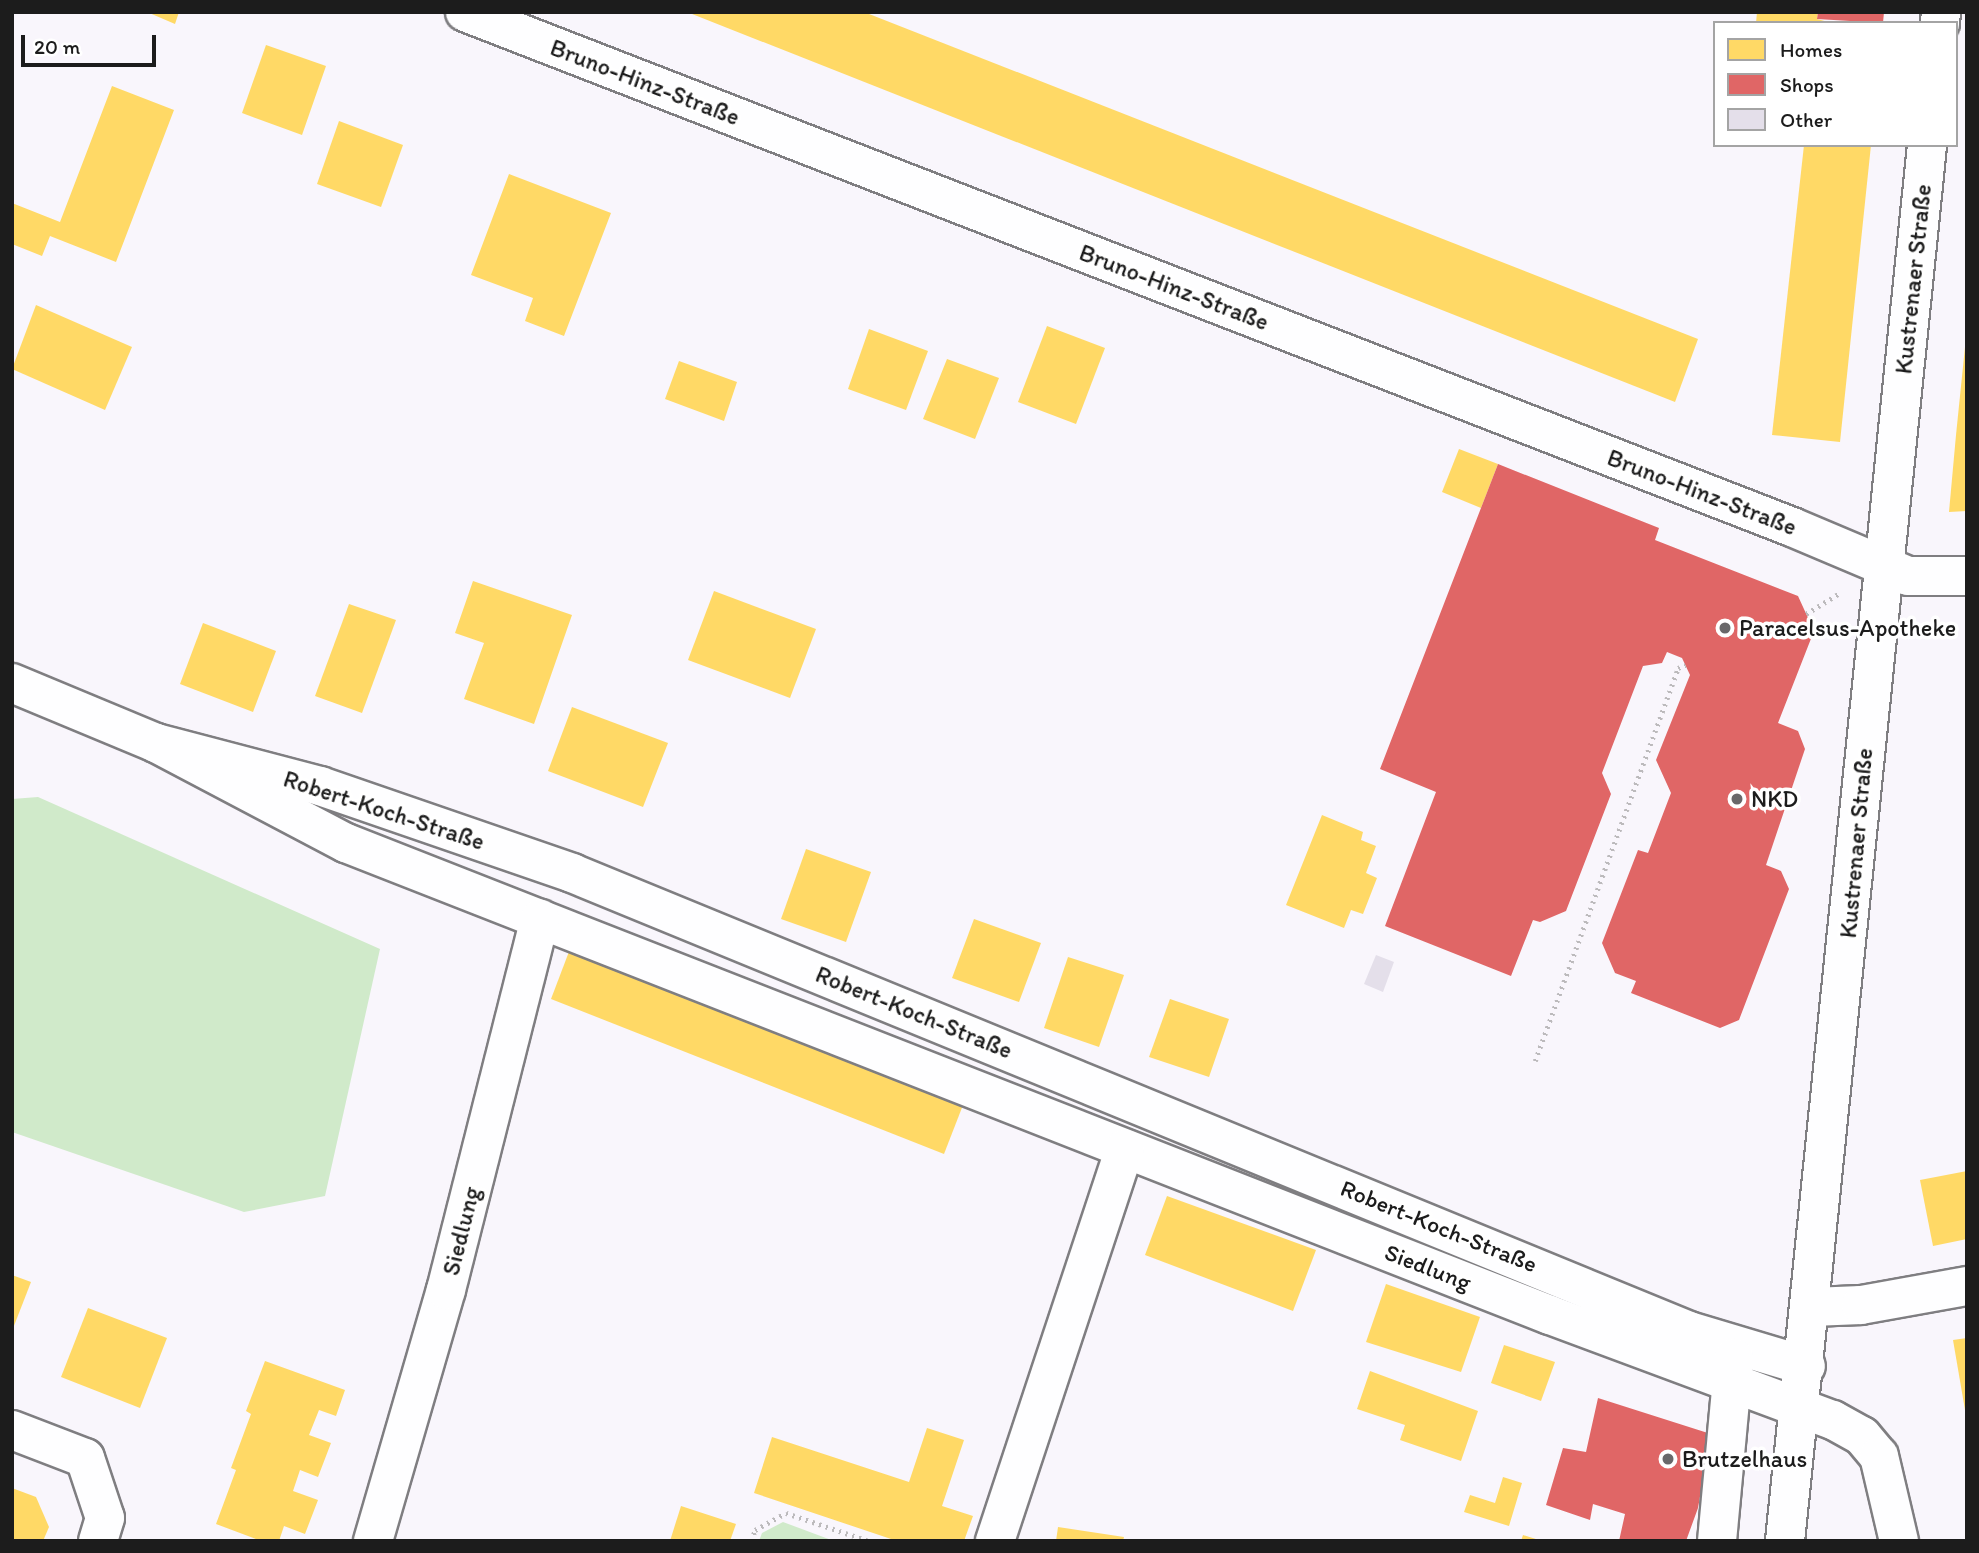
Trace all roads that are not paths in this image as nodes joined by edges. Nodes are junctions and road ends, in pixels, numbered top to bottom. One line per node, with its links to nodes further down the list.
1 (478, 15): 3 (street, Bruno-Hinz-Straße)
2 (1927, 147): 3 (street, Kustrenaer Straße)
3 (1882, 564): 4 (street, Bruno-Hinz-Straße); 10 (street, Kustrenaer Straße)
4 (1967, 576)
5 (12, 683): 6 (street, Robert-Koch-Straße)
6 (156, 743): 7 (street, Siedlung); 11 (street, Robert-Koch-Straße)
7 (540, 919): 8 (street, Siedlung); 17 (street, Siedlung)
8 (1125, 1149): 11 (street, Siedlung); 18 (street)
9 (1967, 1286): 10 (street)
10 (1812, 1307): 13 (street, Kustrenaer Straße)
11 (1614, 1320): 12 (street, Siedlung)
12 (1733, 1366): 13 (street); 14 (street, Siedlung); 19 (street)
13 (1806, 1366): 14 (street, Kustrenaer Straße)
14 (1802, 1408): 20 (street, Kustrenaer Straße); 21 (street, Siedlung)
15 (12, 1430): 16 (street)
16 (97, 1541)
17 (373, 1541)
18 (995, 1541)
19 (1717, 1541)
20 (1785, 1541)
21 (1899, 1541)

